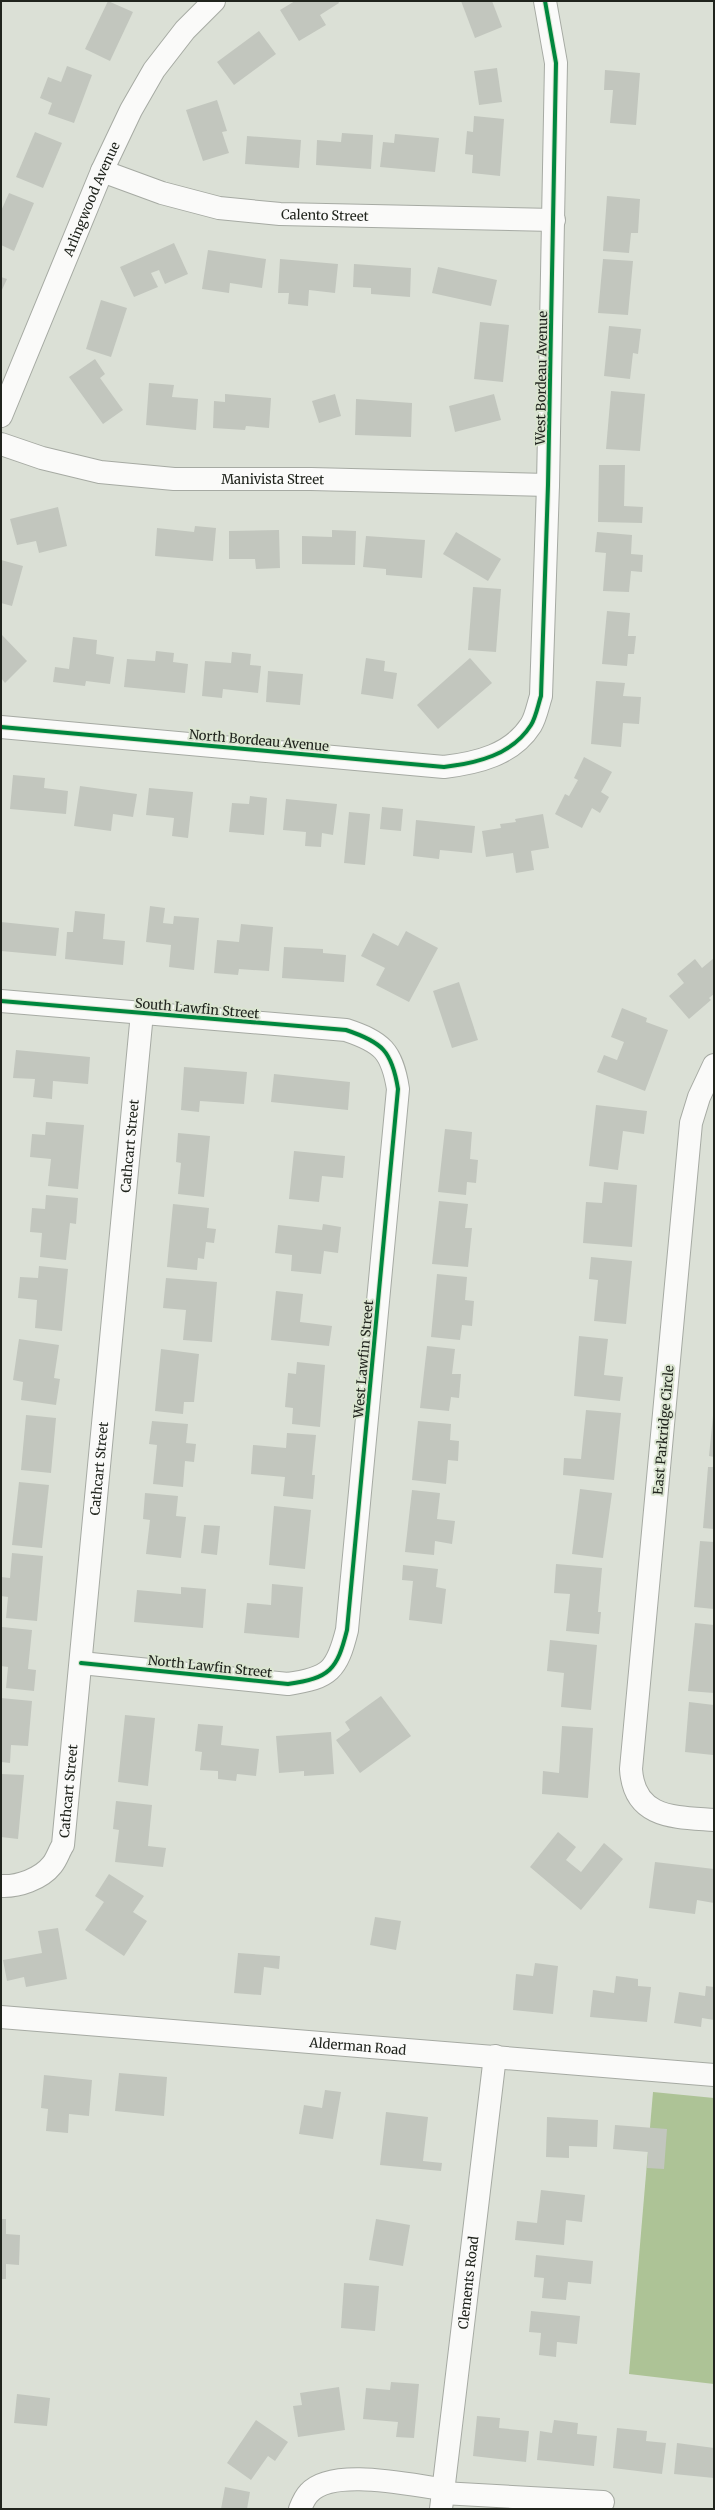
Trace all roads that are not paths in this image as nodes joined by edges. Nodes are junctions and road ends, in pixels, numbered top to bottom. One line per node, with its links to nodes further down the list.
1 (214, 1): 3 (street, Arlingwood Avenue)
2 (545, 1): 4 (street, West Bordeau Avenue)
3 (102, 171): 4 (street, Calento Street); 5 (street, Arlingwood Avenue)
4 (554, 220): 7 (street, West Bordeau Avenue)
5 (1, 416)
6 (1, 444): 7 (street, Manivista Street)
7 (548, 485): 9 (street, West Bordeau Avenue)
8 (1, 728): 9 (street, North Bordeau Avenue)
9 (511, 746)
10 (1, 1001): 11 (street, South Lawfin Street)
11 (142, 1013): 12 (street, South Lawfin Street); 14 (street, Cathcart Street)
12 (385, 1051): 15 (street, West Lawfin Street)
13 (714, 1065): 16 (street, East Parkridge Circle)
14 (81, 1664): 15 (street, North Lawfin Street); 17 (street, Cathcart Street)
15 (333, 1668)
16 (714, 1820)
17 (1, 1886)
18 (1, 2017): 19 (street, Alderman Road)
19 (495, 2056): 20 (street, Alderman Road); 21 (street, Clements Road)
20 (714, 2075)
21 (441, 2497): 22 (street); 23 (street)
22 (304, 2501)
23 (603, 2502)

